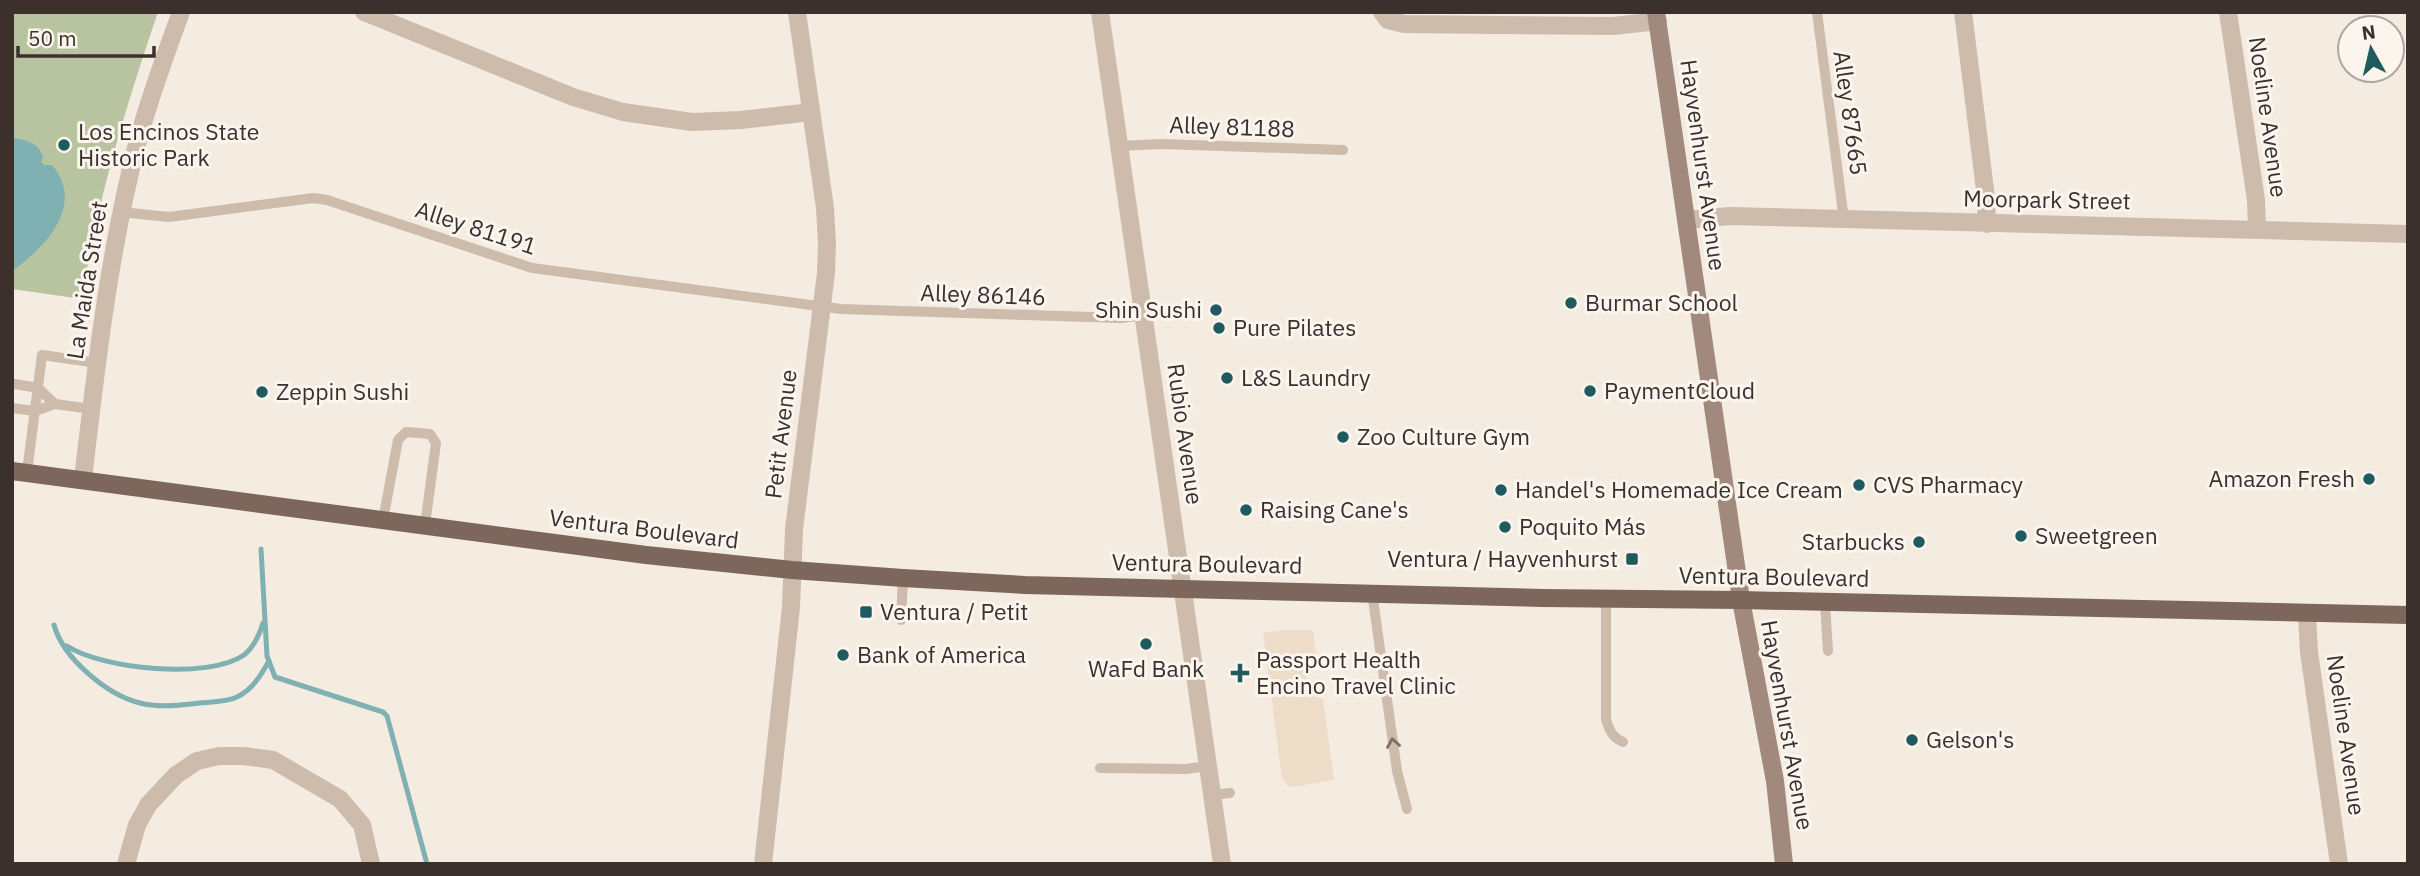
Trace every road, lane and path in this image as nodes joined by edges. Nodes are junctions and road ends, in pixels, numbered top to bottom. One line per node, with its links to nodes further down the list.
1 (181, 12): 13 (street, La Maida Street)
2 (364, 12): 10 (street)
3 (797, 12): 10 (street, Petit Avenue)
4 (1100, 12): 11 (street, Rubio Avenue)
5 (1817, 12): 15 (lane, Alley 87665)
6 (1963, 12): 16 (street)
7 (2228, 12): 17 (street, Noeline Avenue)
8 (1385, 16): 9 (street)
9 (1657, 17): 14 (main road, Hayvenhurst Avenue)
10 (811, 112): 19 (street, Petit Avenue)
11 (1119, 146): 12 (lane, Alley 81188); 20 (street, Rubio Avenue)
12 (1343, 150)
13 (121, 212): 19 (lane, Alley 81191); 21 (street, La Maida Street)
14 (1686, 220): 15 (street, Moorpark Street); 37 (main road, Hayvenhurst Avenue)
15 (1844, 220): 16 (street, Moorpark Street)
16 (1987, 224): 17 (street, Moorpark Street)
17 (2257, 229): 18 (street, Moorpark Street)
18 (2408, 234)
19 (822, 307): 20 (lane, Alley 86146); 32 (street, Petit Avenue)
20 (1143, 315): 34 (street, Rubio Avenue)
21 (98, 363): 23 (lane); 26 (street, La Maida Street)
22 (15, 384): 23 (lane)
23 (38, 388): 24 (lane); 27 (lane)
24 (55, 404): 26 (lane); 27 (lane)
25 (12, 408): 27 (lane)
26 (92, 409): 29 (street, La Maida Street)
27 (35, 411): 28 (lane)
28 (20, 472): 29 (main road, Ventura Boulevard)
29 (82, 479): 30 (main road, Ventura Boulevard)
30 (383, 520): 31 (main road, Ventura Boulevard); 31 (lane)
31 (425, 525): 32 (main road, Ventura Boulevard)
32 (792, 570): 33 (main road, Ventura Boulevard); 49 (street, Petit Avenue)
33 (903, 578): 34 (main road, Ventura Boulevard); 41 (lane)
34 (1183, 587): 35 (main road, Ventura Boulevard); 44 (street, Rubio Avenue)
35 (1372, 593): 36 (main road, Ventura Boulevard); 46 (lane, one-way to 35)
36 (1606, 598): 37 (main road, Ventura Boulevard); 43 (lane)
37 (1741, 600): 38 (main road, Ventura Boulevard); 51 (main road, Hayvenhurst Avenue)
38 (1825, 603): 39 (main road, Ventura Boulevard); 42 (lane)
39 (2307, 614): 40 (main road, Ventura Boulevard); 52 (street, Noeline Avenue)
40 (2408, 615)
41 (901, 620)
42 (1828, 651)
43 (1623, 742)
44 (1208, 766): 45 (lane); 50 (street, Rubio Avenue)
45 (1100, 768)
46 (1408, 809)
47 (126, 864): 48 (street)
48 (371, 864)
49 (763, 864)
50 (1222, 864)
51 (1784, 864)
52 (2339, 864)

